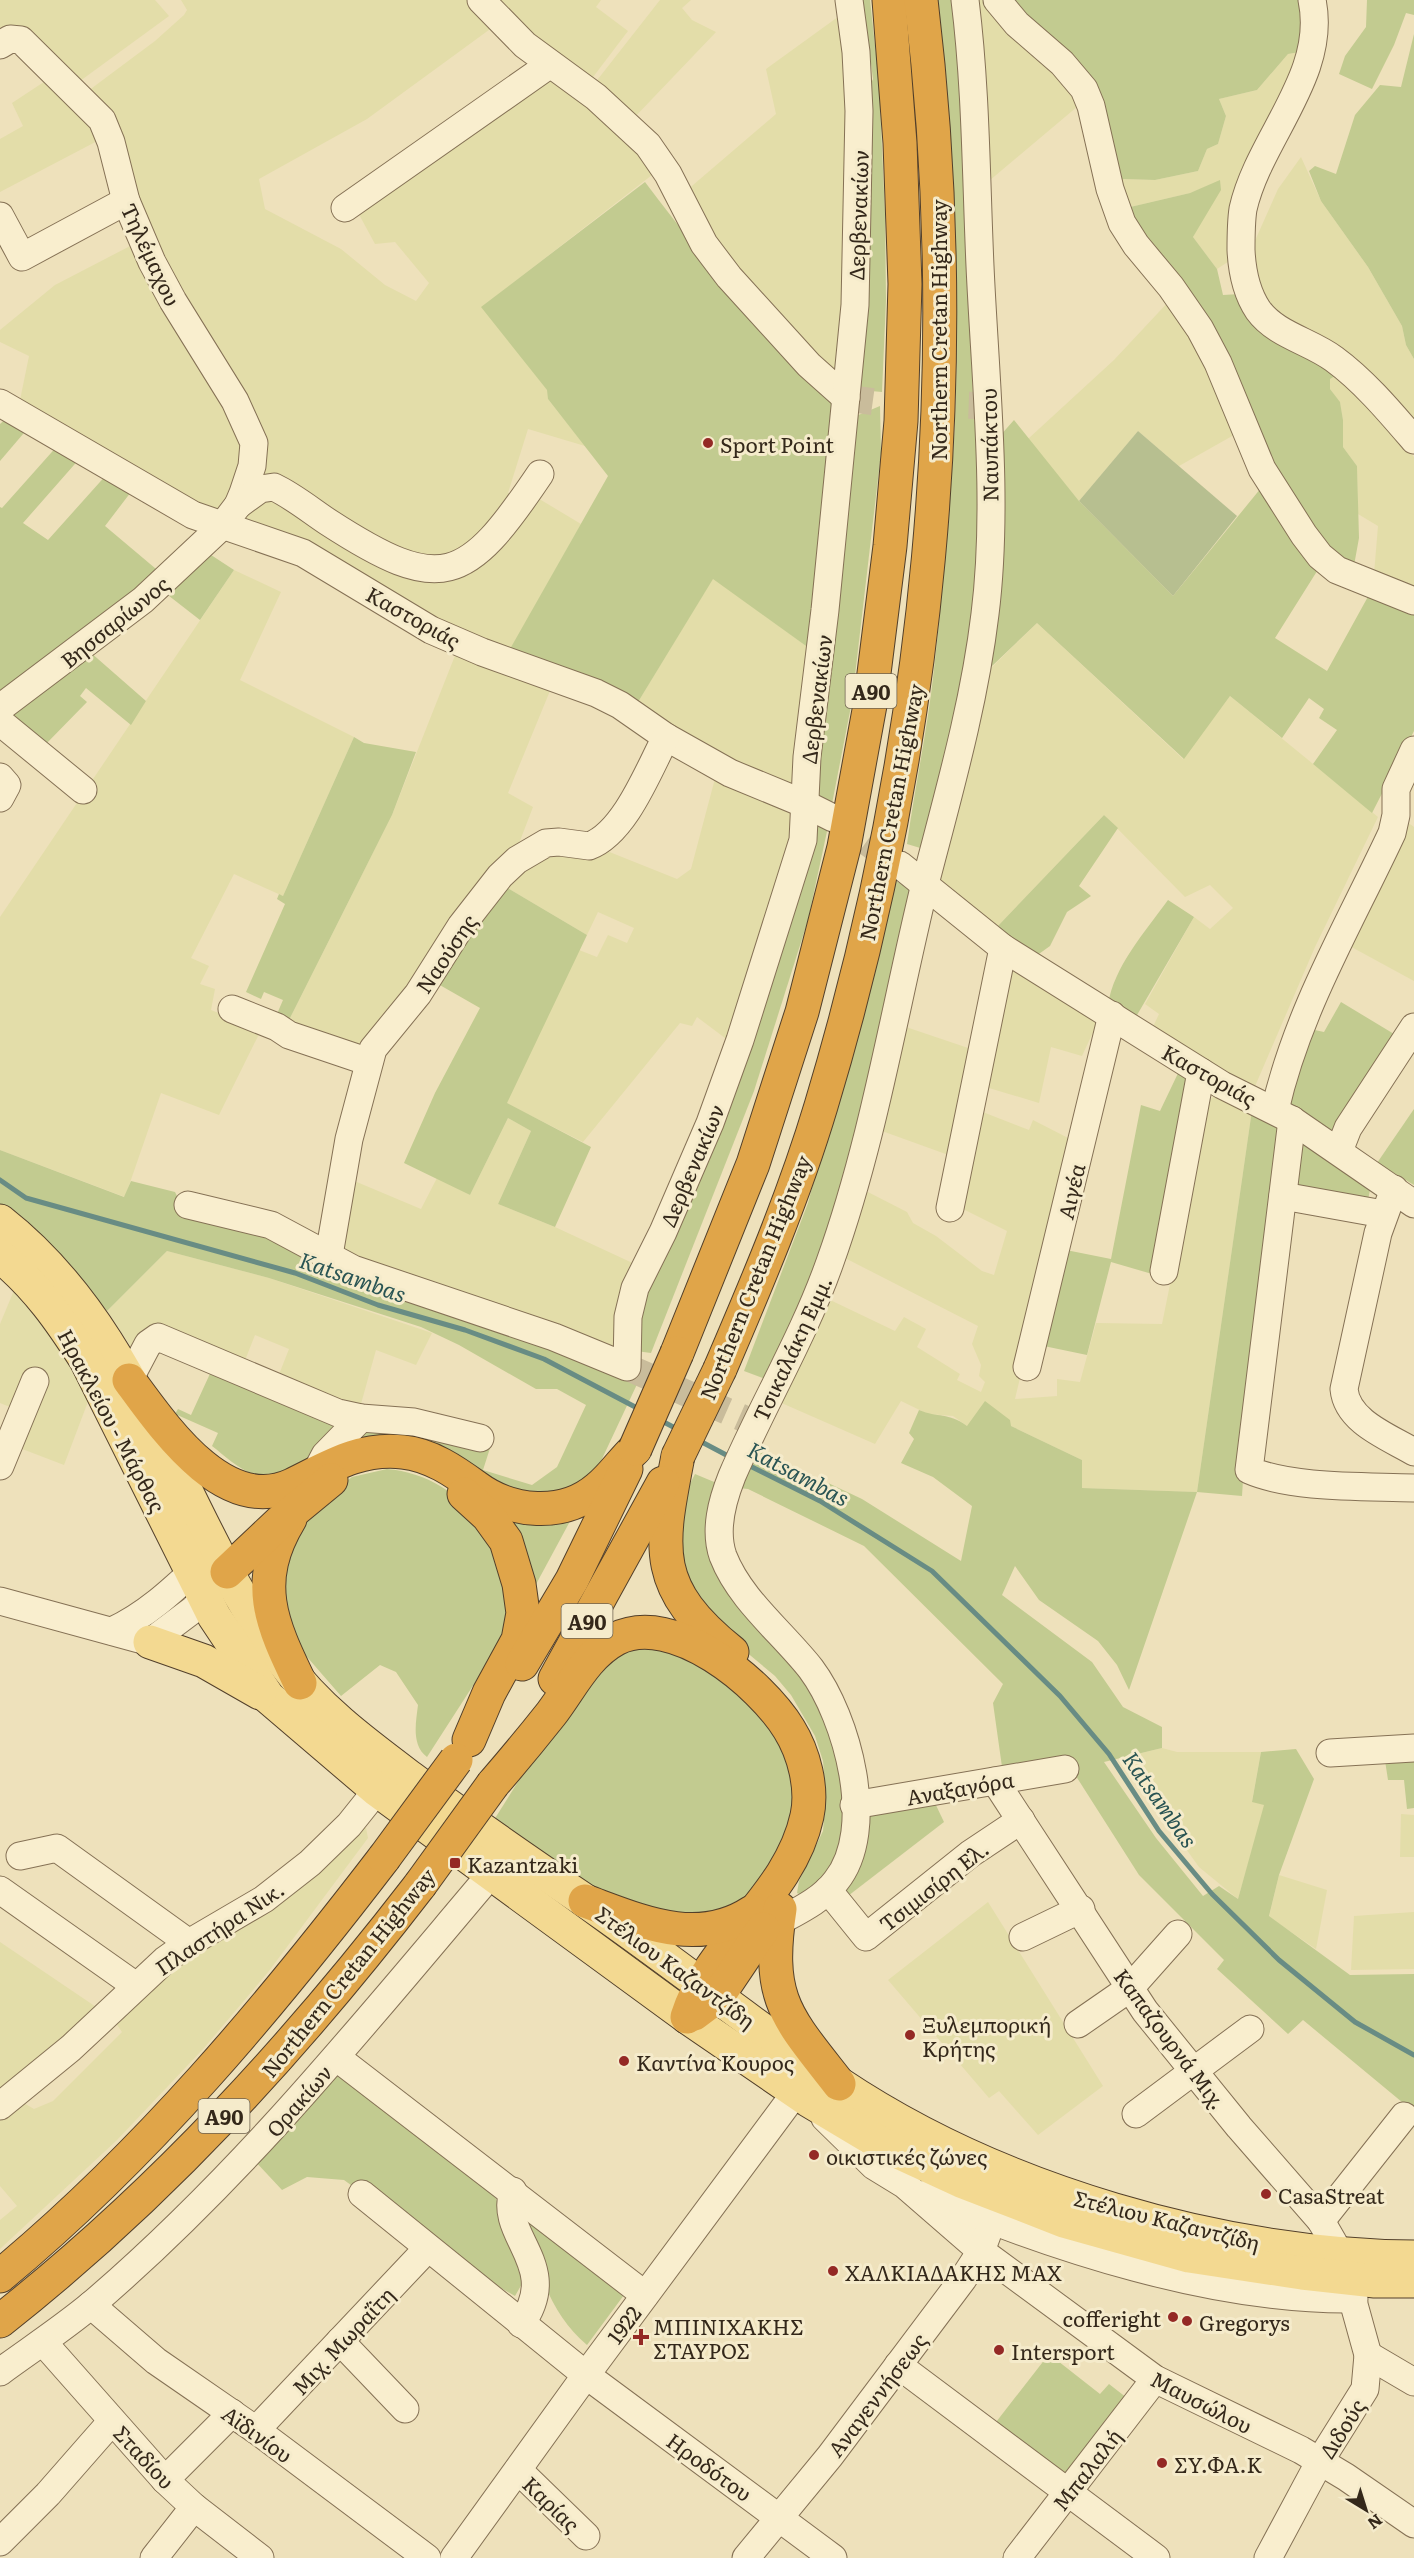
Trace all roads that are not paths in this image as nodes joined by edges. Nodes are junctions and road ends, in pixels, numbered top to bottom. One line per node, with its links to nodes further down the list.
1 (481, 0): 9 (street)
2 (849, 0): 13 (street, Δερβενακίων)
3 (889, 0): 53 (highway, Northern Cretan Highway / Α90, bridge)
4 (921, 0): 55 (highway, Northern Cretan Highway / Α90, bridge)
5 (965, 0): 30 (street, Ναυπάκτου)
6 (997, 0): 19 (street)
7 (1312, 0): 15 (street)
8 (1, 45): 10 (street, Τηλέμαχου)
9 (549, 65): 11 (street); 13 (street)
10 (126, 201): 12 (street); 17 (street, Τηλέμαχου)
11 (345, 208)
12 (0, 216)
13 (846, 398): 27 (street, Δερβενακίων)
14 (0, 403): 18 (street, Καστοριάς)
15 (1414, 440)
16 (540, 474): 17 (street, Τηλέμαχου)
17 (238, 505): 18 (street, Τηλέμαχου)
18 (222, 526): 20 (street, Βησσαρίωνος); 22 (street, Καστοριάς)
19 (1414, 601)
20 (0, 708)
21 (0, 722): 25 (street)
22 (666, 737): 27 (street, Καστοριάς); 35 (street, Ναούσης)
23 (1414, 750): 37 (street)
24 (0, 777): 26 (street)
25 (83, 790)
26 (0, 798)
27 (805, 804): 28 (street, Καστοριάς); 45 (street, Δερβενακίων)
28 (833, 818)
29 (900, 865): 30 (street, Καστοριάς)
30 (925, 885): 31 (street, Καστοριάς); 72 (street, Τσικαλάκη Εμμ.)
31 (1003, 948): 33 (street, Καστοριάς); 42 (street)
32 (232, 1009): 35 (street)
33 (1112, 1015): 36 (street, Καστοριάς); 48 (street, Αιγέα)
34 (1414, 1028): 38 (street)
35 (369, 1062): 45 (street, Ναούσης)
36 (1201, 1072): 37 (street, Καστοριάς); 47 (street)
37 (1284, 1115): 38 (street, Καστοριάς); 39 (street)
38 (1339, 1151): 40 (street, Καστοριάς)
39 (1282, 1196): 43 (street); 58 (street)
40 (1404, 1197): 43 (street)
41 (188, 1205): 45 (street)
42 (950, 1208)
43 (1383, 1214): 54 (street)
44 (0, 1221): 49 (main road, Ηρακλείου - Μάρθας)
45 (329, 1255)
46 (0, 1256): 59 (main road, Ηρακλείου - Μάρθας)
47 (1164, 1271)
48 (1028, 1367)
49 (129, 1380): 51 (street); 57 (highway); 59 (main road, Ηρακλείου - Μάρθας)
50 (35, 1381): 56 (street)
51 (361, 1418): 52 (street); 57 (street)
52 (480, 1437)
53 (635, 1449): 57 (highway); 66 (highway, Northern Cretan Highway / Α90)
54 (1414, 1452)
55 (678, 1456): 70 (highway, Northern Cretan Highway / Α90); 80 (highway)
56 (0, 1466)
57 (305, 1485): 59 (highway); 63 (highway); 66 (highway)
58 (1414, 1488)
59 (209, 1574): 61 (street); 62 (street); 63 (main road, Στέλιου Καζαντζίδη); 64 (main road, Στέλιου Καζαντζίδη)
60 (0, 1601): 61 (street)
61 (112, 1631): 62 (street)
62 (150, 1642): 64 (main road)
63 (300, 1683): 78 (main road, Στέλιου Καζαντζίδη)
64 (268, 1697): 71 (main road, Στέλιου Καζαντζίδη)
65 (1414, 1748): 67 (street)
66 (463, 1750): 105 (highway, Northern Cretan Highway / Α90, bridge)
67 (1330, 1753)
68 (1065, 1769): 69 (street, Αναξαγόρα)
69 (995, 1781): 72 (street, Αναξαγόρα); 73 (street, Καπαζουρνά Μιχ.)
70 (494, 1784): 80 (highway); 110 (highway, Northern Cretan Highway / Α90, bridge)
71 (377, 1790): 75 (main road, Στέλιου Καζαντζίδη); 83 (street, Πλαστήρα Νικ.)
72 (854, 1805): 77 (street, Τσικαλάκη Εμμ.)
73 (1021, 1820): 77 (street, Τσιμισίρη Ελ.); 79 (street, Καπαζουρνά Μιχ.)
74 (20, 1856): 83 (street)
75 (491, 1874): 87 (main road, Στέλιου Καζαντζίδη); 90 (street, Ορακίων)
76 (0, 1890): 84 (street)
77 (828, 1890): 80 (street, Τσικαλάκη Εμμ.)
78 (585, 1901): 80 (highway); 86 (main road, Στέλιου Καζαντζίδη)
79 (1081, 1909): 82 (street); 85 (street, Καπαζουρνά Μιχ.)
80 (772, 1911): 86 (highway); 92 (highway)
81 (1178, 1934): 85 (street)
82 (1023, 1937)
83 (189, 1942): 84 (street, Πλαστήρα Νικ.)
84 (136, 1986): 94 (street, Πλαστήρα Νικ.)
85 (1130, 1988): 88 (street); 91 (street, Καπαζουρνά Μιχ.)
86 (709, 1989): 87 (highway); 92 (main road, Στέλιου Καζαντζίδη)
87 (687, 2018): 93 (main road, Στέλιου Καζαντζίδη)
88 (1078, 2024)
89 (1250, 2029): 91 (street)
90 (336, 2057): 98 (street); 109 (street, Ορακίων)
91 (1193, 2072): 95 (street); 101 (street, Καπαζουρνά Μιχ.)
92 (839, 2084): 106 (main road, Στέλιου Καζαντζίδη)
93 (802, 2096): 97 (street, Μαυσώλου); 106 (main road, Στέλιου Καζαντζίδη); 108 (street, 1922)
94 (0, 2106)
95 (1136, 2114)
96 (1404, 2116): 101 (street)
97 (905, 2185): 100 (street); 103 (street, Μαυσώλου)
98 (513, 2191): 108 (street); 111 (street)
99 (362, 2194): 102 (street, Ηροδότου)
100 (992, 2221): 103 (street, Αναγεννήσεως); 106 (street)
101 (1321, 2221): 106 (street, Καπαζουρνά Μιχ.)
102 (427, 2249): 111 (street, Ηροδότου); 112 (street, Μιχ. Μωραΐτη)
103 (981, 2251): 115 (street, Αναγεννήσεως); 118 (street, Μαυσώλου)
104 (1414, 2257): 106 (main road, Στέλιου Καζαντζίδη)
105 (0, 2276)
106 (1347, 2277): 107 (main road, Στέλιου Καζαντζίδη); 114 (street, Διδούς)
107 (1414, 2282)
108 (645, 2295): 117 (street, 1922)
109 (91, 2305): 113 (street, Ορακίων); 121 (street, Αϊδινίου)
110 (0, 2321)
111 (521, 2324): 117 (street, Ηροδότου)
112 (340, 2341): 120 (street); 123 (street, Μιχ. Μωραΐτη)
113 (43, 2342): 116 (street, Ορακίων); 122 (street, Σταδίου)
114 (1368, 2355): 119 (street); 124 (street, Διδούς)
115 (898, 2365): 127 (street); 129 (street, Αναγεννήσεως)
116 (0, 2372)
117 (586, 2375): 125 (street, 1922); 129 (street, Ηροδότου)
118 (1155, 2379): 124 (street, Μαυσώλου); 127 (street, Μπαλαλή)
119 (1414, 2382)
120 (405, 2409)
121 (232, 2413): 123 (street, Αϊδινίου); 126 (street)
122 (112, 2421): 126 (street, Σταδίου); 132 (street)
123 (256, 2430): 135 (street, Αϊδινίου)
124 (1320, 2461): 130 (street, Μαυσώλου); 141 (street, Διδούς)
125 (518, 2470): 131 (street, Καρίας); 136 (street, 1922)
126 (165, 2480): 128 (street, Σταδίου)
127 (1068, 2492): 139 (street, Μπαλαλή); 140 (street)
128 (194, 2507): 133 (street); 134 (street, Σταδίου)
129 (778, 2517): 137 (street, Αναγεννήσεως); 138 (street, Ηροδότου)
130 (1414, 2524)
131 (586, 2536)
132 (0, 2542)
133 (154, 2558)
134 (260, 2558)
135 (427, 2558)
136 (454, 2558)
137 (746, 2558)
138 (833, 2558)
139 (1017, 2558)
140 (1156, 2558)
141 (1268, 2558)

